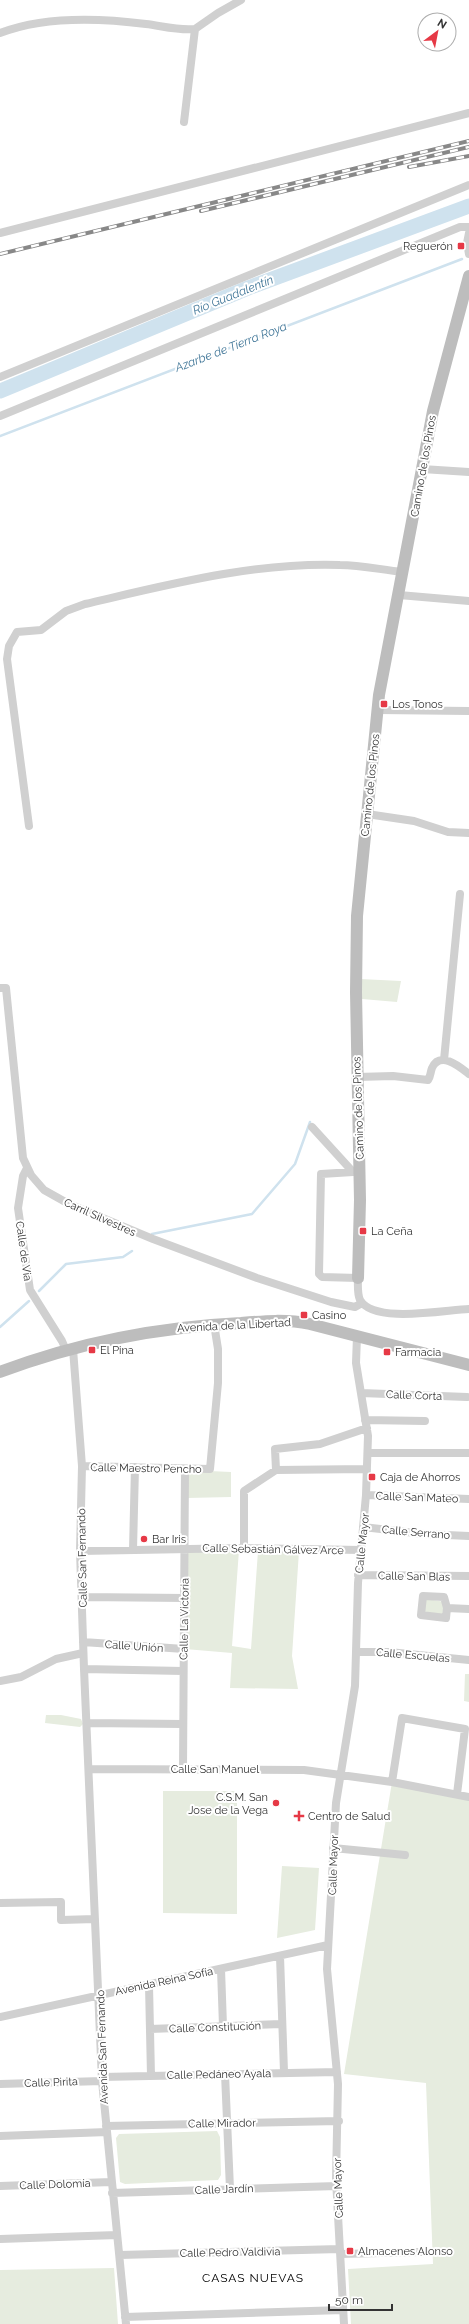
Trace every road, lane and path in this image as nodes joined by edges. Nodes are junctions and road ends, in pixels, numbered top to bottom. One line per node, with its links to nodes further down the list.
1 (241, 0): 2 (street)
2 (196, 29): 3 (street); 5 (street)
3 (0, 33)
4 (469, 112): 8 (street)
5 (184, 122)
6 (469, 185): 12 (street)
7 (469, 227): 13 (street)
8 (0, 233)
9 (469, 233): 10 (street)
10 (469, 254)
11 (469, 276): 14 (street, Camino de los Pinos)
12 (0, 377)
13 (0, 416)
14 (422, 469): 15 (street); 16 (street, Camino de los Pinos)
15 (469, 472)
16 (403, 572): 17 (street, Camino de los Pinos); 22 (street)
17 (399, 595): 18 (street); 19 (street, Camino de los Pinos)
18 (469, 601)
19 (378, 710): 20 (street); 21 (street, Camino de los Pinos)
20 (469, 711)
21 (368, 814): 23 (street); 28 (street, Camino de los Pinos)
22 (29, 826)
23 (469, 833)
24 (460, 894): 26 (street)
25 (0, 988): 30 (street, Carril Silvestres)
26 (444, 1060): 27 (street); 28 (street)
27 (469, 1074)
28 (357, 1077): 31 (street, Camino de los Pinos)
29 (312, 1128): 31 (street)
30 (27, 1168): 33 (street, Carril Silvestres); 37 (street, Calle de Via)
31 (357, 1172): 32 (street, Camino de los Pinos); 32 (street)
32 (358, 1278): 33 (street, Camino de los Pinos)
33 (362, 1303): 34 (street)
34 (469, 1309)
35 (214, 1324): 36 (street, Avenida de la Libertad); 37 (street, Avenida de la Libertad); 48 (street, Calle Maestro Pencho)
36 (357, 1336): 38 (street, Avenida de la Libertad); 40 (street, Calle Mayor)
37 (69, 1349): 39 (street, Avenida de la Libertad); 46 (street, Calle San Fernando)
38 (469, 1365)
39 (0, 1372)
40 (361, 1393): 41 (street, Calle Corta); 43 (street, Calle Mayor)
41 (466, 1397)
42 (425, 1421): 43 (street)
43 (366, 1424): 44 (street, Calle Mayor); 50 (street)
44 (368, 1453): 45 (street); 49 (street, Calle Mayor)
45 (469, 1453)
46 (82, 1466): 47 (street, Calle Maestro Pencho); 59 (street, Calle San Fernando)
47 (135, 1467): 48 (street, Calle Maestro Pencho); 57 (street)
48 (185, 1469): 55 (street, Calle La Victoria)
49 (367, 1469): 50 (street); 51 (street, Calle Mayor)
50 (276, 1470): 56 (street)
51 (366, 1495): 52 (street, Calle San Mateo); 53 (street, Calle Mayor)
52 (469, 1499)
53 (363, 1527): 54 (street, Calle Serrano); 58 (street, Calle Mayor)
54 (469, 1536)
55 (186, 1548): 56 (street, Calle Sebastián Gálvez Arce); 57 (street, Calle Sebastián Gálvez Arce); 63 (street, Calle La Victoria)
56 (244, 1548): 58 (street, Calle Sebastián Gálvez Arce)
57 (133, 1550): 59 (street, Calle Sebastián Gálvez Arce)
58 (361, 1550): 60 (street, Calle Mayor)
59 (80, 1551): 62 (street, Calle San Fernando)
60 (358, 1575): 61 (street, Calle San Blas); 68 (street, Calle Mayor)
61 (469, 1576)
62 (82, 1597): 63 (street); 66 (street, Calle San Fernando)
63 (185, 1598): 67 (street, Calle La Victoria)
64 (447, 1608): 65 (street)
65 (469, 1609)
66 (83, 1642): 67 (street, Calle Unión); 69 (street, Calle San Fernando)
67 (184, 1649): 72 (street, Calle La Victoria)
68 (357, 1652): 70 (street, Calle Escuelas); 78 (street, Calle Mayor)
69 (83, 1654): 71 (street, Calle San Fernando); 73 (street)
70 (469, 1660)
71 (84, 1669): 72 (street); 74 (street, Calle San Fernando)
72 (183, 1671): 75 (street, Calle La Victoria)
73 (0, 1681)
74 (87, 1723): 75 (street); 76 (street, Calle San Fernando)
75 (182, 1724): 77 (street, Calle La Victoria)
76 (89, 1768): 77 (street, Calle San Manuel); 85 (street, Avenida San Fernando)
77 (183, 1769): 78 (street, Calle San Manuel)
78 (340, 1774): 79 (street, Calle San Manuel); 82 (street, Calle Mayor)
79 (392, 1782): 80 (street, Calle San Manuel); 80 (street)
80 (456, 1794): 81 (street, Calle San Manuel)
81 (469, 1797)
82 (333, 1848): 83 (street); 86 (street, Calle Mayor)
83 (405, 1855)
84 (0, 1903): 85 (street)
85 (95, 1919): 90 (street, Avenida San Fernando)
86 (328, 1945): 87 (street, Avenida Reina Sofía); 96 (street, Calle Mayor)
87 (280, 1956): 88 (street, Avenida Reina Sofía); 92 (street)
88 (221, 1969): 89 (street, Avenida Reina Sofía); 93 (street)
89 (149, 1985): 90 (street, Avenida Reina Sofía); 94 (street)
90 (100, 1995): 91 (street, Avenida Reina Sofía); 99 (street, Avenida San Fernando)
91 (0, 2017)
92 (281, 2024): 93 (street, Calle Constitución); 95 (street)
93 (223, 2026): 94 (street, Calle Constitución)
94 (150, 2029): 98 (street)
95 (284, 2072): 96 (street, Calle Pedáneo Ayala); 97 (street, Calle Pedáneo Ayala)
96 (337, 2072): 101 (street, Calle Mayor)
97 (225, 2074): 98 (street, Calle Pedáneo Ayala); 102 (street)
98 (152, 2076): 99 (street, Calle Pedáneo Ayala)
99 (102, 2079): 100 (street, Calle Pirita); 103 (street, Avenida San Fernando)
100 (0, 2084)
101 (339, 2121): 102 (street, Calle Mirador); 107 (street, Calle Mayor)
102 (228, 2123): 103 (street, Calle Mirador); 108 (street)
103 (106, 2129): 104 (street, Calle Mirador); 105 (street, Avenida San Fernando)
104 (0, 2136)
105 (111, 2182): 106 (street, Calle Dolomía); 109 (street, Avenida San Fernando)
106 (0, 2186)
107 (337, 2186): 108 (street, Calle Jardín); 112 (street, Calle Mayor)
108 (230, 2189): 109 (street, Calle Jardín)
109 (112, 2192): 110 (street, Avenida San Fernando)
110 (117, 2235): 111 (street); 114 (street, Avenida San Fernando)
111 (0, 2239)
112 (341, 2252): 113 (street, Calle Pedro Valdivia); 114 (street, Calle Pedro Valdivia); 115 (street, Calle Mayor)
113 (420, 2252)
114 (120, 2255): 116 (street, Avenida San Fernando)
115 (343, 2310): 116 (street); 117 (street, Calle Mayor)
116 (126, 2320)
117 (344, 2324)

